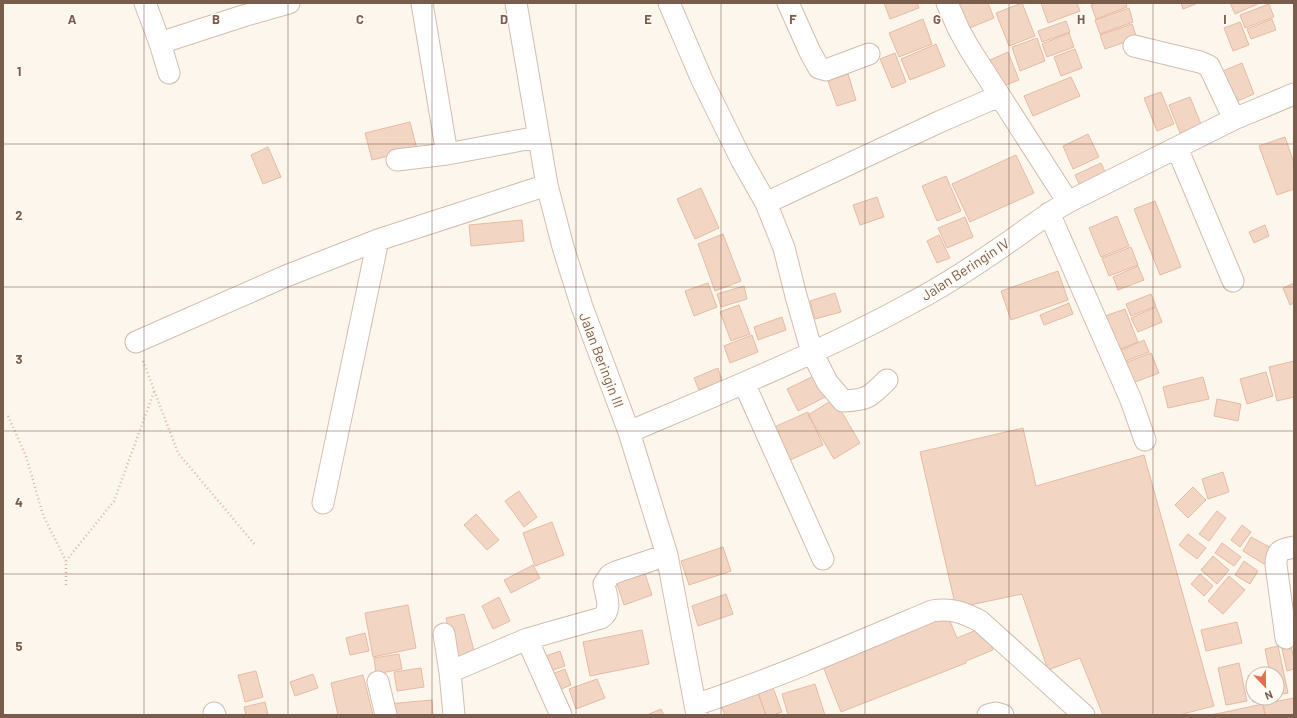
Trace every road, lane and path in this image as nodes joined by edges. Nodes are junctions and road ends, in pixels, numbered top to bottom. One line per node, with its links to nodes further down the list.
1 (145, 3): 8 (street)
2 (289, 3): 8 (street)
3 (422, 3): 17 (street)
4 (516, 3): 15 (street, Jalan Beringin III)
5 (669, 3): 21 (street)
6 (788, 3): 10 (street)
7 (947, 3): 13 (street)
8 (160, 43): 11 (street)
9 (1134, 46): 14 (street)
10 (869, 54)
11 (169, 73)
12 (1294, 94): 14 (street, Jalan Beringin IV)
13 (999, 96): 20 (street); 21 (street)
14 (1234, 119): 16 (street, Jalan Beringin IV)
15 (538, 137): 17 (street); 19 (street, Jalan Beringin III)
16 (1177, 148): 20 (street, Jalan Beringin IV); 24 (street)
17 (447, 154): 18 (street)
18 (397, 160)
19 (547, 186): 23 (street); 31 (street, Jalan Beringin III)
20 (1068, 202): 22 (street, Jalan Beringin IV)
21 (766, 203): 26 (street)
22 (1049, 213): 26 (street, Jalan Beringin IV); 32 (street)
23 (378, 240): 25 (street); 33 (street)
24 (1233, 281)
25 (136, 342): 29 (path)
26 (812, 352): 27 (street); 28 (street, Jalan Beringin IV)
27 (887, 380)
28 (744, 383): 31 (street, Jalan Beringin IV); 37 (street)
29 (154, 392): 34 (path); 38 (path)
30 (8, 416): 38 (path)
31 (629, 432): 36 (street, Jalan Beringin III)
32 (1145, 440)
33 (323, 503)
34 (256, 546)
35 (1294, 547): 41 (street)
36 (667, 555): 42 (street); 45 (street, Jalan Beringin III)
37 (823, 559)
38 (66, 561): 39 (path)
39 (66, 585)
40 (444, 634): 43 (street)
41 (1286, 638)
42 (527, 639): 43 (street); 48 (street)
43 (450, 672): 47 (street)
44 (378, 682): 46 (street)
45 (696, 710): 51 (street)
46 (386, 715)
47 (454, 715)
48 (561, 715)
49 (988, 715): 50 (street)
50 (1003, 715)
51 (1084, 715)

